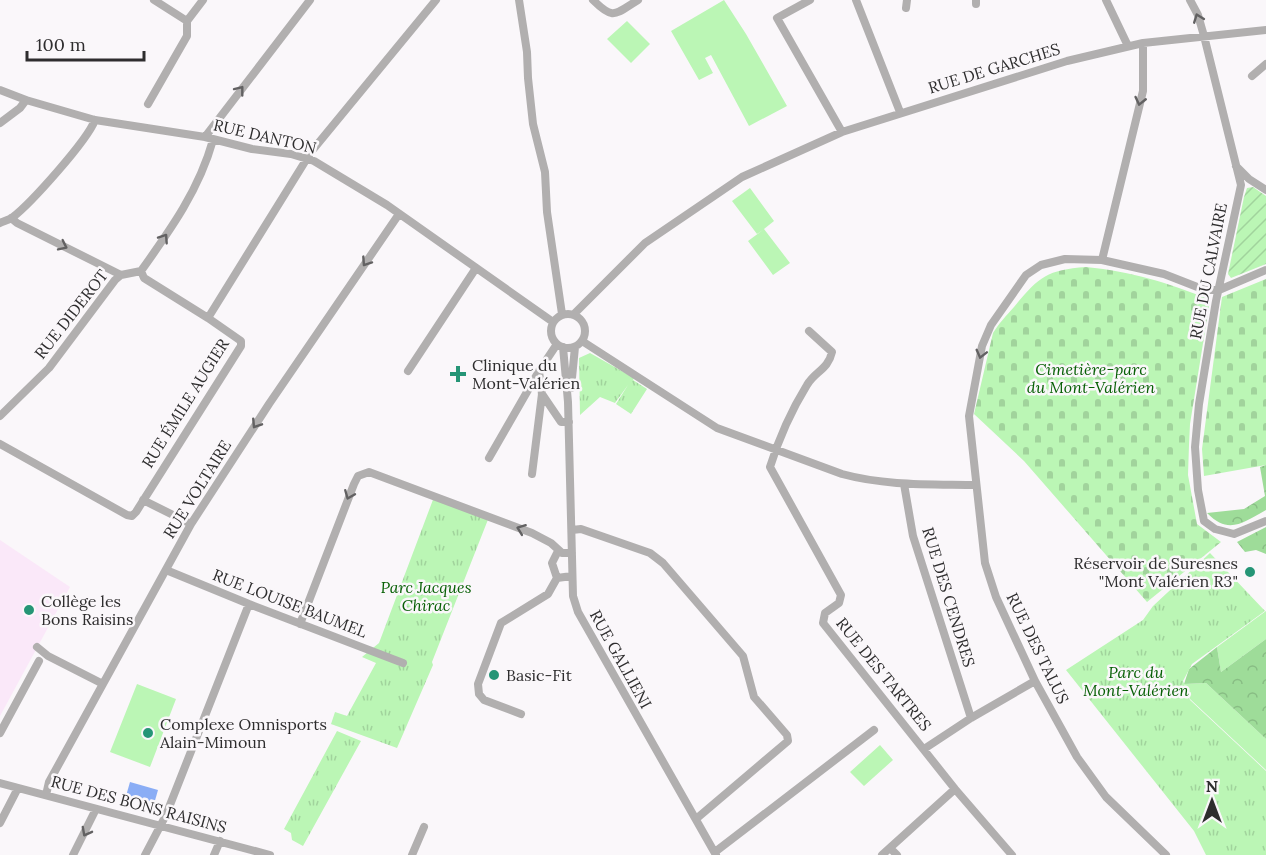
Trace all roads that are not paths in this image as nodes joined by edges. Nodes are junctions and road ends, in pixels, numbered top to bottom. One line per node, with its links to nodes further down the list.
1 (154, 0): 12 (street)
2 (203, 0): 12 (street)
3 (310, 0): 26 (street, one-way to 3)
4 (436, 0): 27 (street, RUE ÉMILE AUGIER)
5 (519, 0): 41 (street)
6 (593, 0): 7 (street)
7 (638, 0)
8 (810, 0): 25 (street)
9 (856, 0): 22 (street)
10 (1106, 0): 16 (street)
11 (1190, 0): 14 (street, RUE DU CALVAIRE, one-way to 11)
12 (187, 21): 21 (street)
13 (1266, 30): 14 (street, RUE DE GARCHES)
14 (1204, 36): 15 (street, RUE DE GARCHES); 28 (street, RUE DU CALVAIRE)
15 (1143, 43): 16 (street, RUE DE GARCHES); 35 (street, one-way to 35)
16 (1128, 46): 22 (street, RUE DE GARCHES)
17 (1266, 64): 18 (street)
18 (1252, 76)
19 (0, 90): 20 (street, RUE DANTON)
20 (26, 100): 23 (street, RUE DANTON); 24 (street)
21 (148, 104)
22 (900, 112): 25 (street, RUE DE GARCHES)
23 (95, 120): 26 (street, RUE DANTON); 33 (street)
24 (0, 123)
25 (842, 132): 42 (street, RUE DE GARCHES)
26 (209, 139): 27 (street, RUE DANTON); 38 (street, one-way to 26)
27 (306, 158): 32 (street, RUE DANTON); 43 (street, RUE ÉMILE AUGIER)
28 (1236, 166): 29 (street); 30 (street, RUE DU CALVAIRE)
29 (1249, 179): 30 (street); 31 (street)
30 (1241, 185): 40 (street, RUE DU CALVAIRE)
31 (1266, 190)
32 (399, 214): 36 (street, RUE DANTON); 62 (street, RUE VOLTAIRE, one-way to 62)
33 (11, 218): 34 (street); 39 (street, one-way to 39)
34 (0, 223)
35 (1102, 260): 40 (street, RUE DES TALUS); 59 (street, RUE DES TALUS, one-way to 59)
36 (476, 268): 44 (street, RUE DANTON); 48 (street)
37 (1266, 270): 40 (street)
38 (141, 271): 39 (street, RUE DIDEROT); 43 (street)
39 (121, 274): 52 (street, RUE DIDEROT)
40 (1219, 290): 61 (street, RUE DU CALVAIRE)
41 (562, 314): 42 (street); 44 (street)
42 (574, 314): 46 (street)
43 (208, 318): 60 (street, RUE ÉMILE AUGIER)
44 (553, 322): 47 (street)
45 (809, 331): 55 (street)
46 (579, 344): 47 (street); 51 (street, RUE GALLIENI); 55 (street)
47 (560, 346): 49 (street); 51 (street, RUE GALLIENI)
48 (408, 371)
49 (539, 371): 50 (street); 56 (street)
50 (542, 394): 53 (street); 57 (street)
51 (568, 402): 53 (street, RUE GALLIENI)
52 (1, 414)
53 (569, 422): 63 (street, RUE GALLIENI)
54 (0, 444): 60 (street, RUE ÉMILE AUGIER)
55 (775, 449): 58 (street); 80 (street, RUE DES TARTRES)
56 (489, 458)
57 (532, 474)
58 (904, 484): 59 (street); 77 (street, RUE DES CENDRES)
59 (976, 485): 74 (street, RUE DES TALUS)
60 (143, 500): 62 (street)
61 (1266, 521)
62 (191, 524): 66 (street, RUE VOLTAIRE)
63 (572, 530): 65 (street, RUE GALLIENI); 86 (street)
64 (558, 551): 65 (street); 68 (street); 70 (street, one-way to 70)
65 (572, 553): 67 (street, RUE GALLIENI)
66 (166, 570): 69 (street, RUE LOUISE BAUMEL); 75 (street, RUE VOLTAIRE)
67 (572, 576): 68 (street); 86 (street, RUE GALLIENI)
68 (557, 578): 76 (street)
69 (249, 604): 70 (street, RUE LOUISE BAUMEL); 88 (street)
70 (300, 624): 73 (street, RUE LOUISE BAUMEL)
71 (37, 647): 75 (street)
72 (39, 661): 79 (street)
73 (403, 663)
74 (1035, 681): 77 (street); 101 (street, RUE DES TALUS)
75 (103, 684): 84 (street, RUE VOLTAIRE)
76 (521, 714)
77 (971, 718): 80 (street)
78 (874, 730): 92 (street)
79 (0, 733)
80 (924, 749): 83 (street, RUE DES TARTRES)
81 (0, 783): 82 (street, RUE DES BONS RAISINS)
82 (18, 788): 84 (street, RUE DES BONS RAISINS); 87 (street)
83 (955, 789): 91 (street); 100 (street, RUE DES TARTRES)
84 (46, 795): 85 (street, RUE DES BONS RAISINS)
85 (96, 809): 88 (street, RUE DES BONS RAISINS); 93 (street, one-way to 93)
86 (696, 819): 92 (street, RUE GALLIENI)
87 (0, 823)
88 (161, 826): 90 (street, RUE DES BONS RAISINS); 94 (street)
89 (424, 827): 97 (street)
90 (220, 841): 95 (street); 96 (street, RUE DES BONS RAISINS)
91 (890, 848): 98 (street); 99 (street)
92 (715, 854)
93 (73, 855)
94 (145, 855)
95 (214, 855)
96 (270, 855)
97 (412, 855)
98 (882, 855)
99 (897, 855)
100 (1012, 855)
101 (1166, 855)

